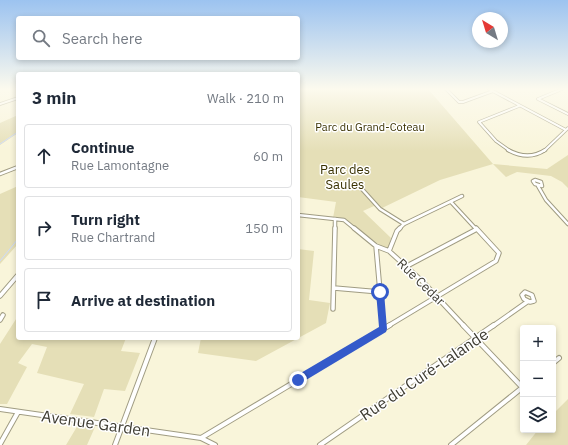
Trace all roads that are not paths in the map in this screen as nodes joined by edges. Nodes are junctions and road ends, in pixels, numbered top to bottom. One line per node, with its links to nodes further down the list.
1 (510, 110): 3 (street)
2 (527, 110): 3 (street)
3 (567, 129)
4 (16, 168): 5 (street)
5 (0, 174)
6 (538, 186): 13 (street)
7 (361, 188): 12 (street)
8 (462, 196): 9 (street)
9 (451, 202): 12 (street); 14 (street)
10 (300, 215): 11 (street, Rue Cedar)
11 (335, 219): 15 (street, Rue Cedar); 19 (street)
12 (404, 224): 16 (street)
13 (568, 224)
14 (477, 229): 17 (street); 22 (street)
15 (376, 246): 16 (street, Rue Cedar); 20 (street)
16 (389, 251): 17 (street, Rue Cedar)
17 (407, 266): 22 (street, Rue Cedar)
18 (16, 277): 21 (street)
19 (334, 288): 20 (street); 24 (street)
20 (380, 292): 27 (street)
21 (0, 296)
22 (438, 297): 27 (street); 28 (street, Rue Cedar)
23 (527, 302): 28 (street, Rue du Curé-Lalande)
24 (333, 309)
25 (3, 315): 26 (street)
26 (0, 320)
27 (383, 329): 37 (street)
28 (476, 338): 32 (street, Rue Cedar); 41 (street, Rue du Curé-Lalande)
29 (154, 340): 36 (street)
30 (559, 358): 31 (street)
31 (555, 361)
32 (520, 384)
33 (520, 389): 42 (street)
34 (0, 409): 35 (street, Avenue Garden)
35 (18, 412): 36 (street, Avenue Garden); 38 (street)
36 (122, 427): 37 (street, Avenue Garden); 39 (street)
37 (201, 438): 40 (street, Avenue Garden)
38 (0, 444)
39 (115, 445)
40 (215, 445)
41 (320, 445)
42 (451, 445)

